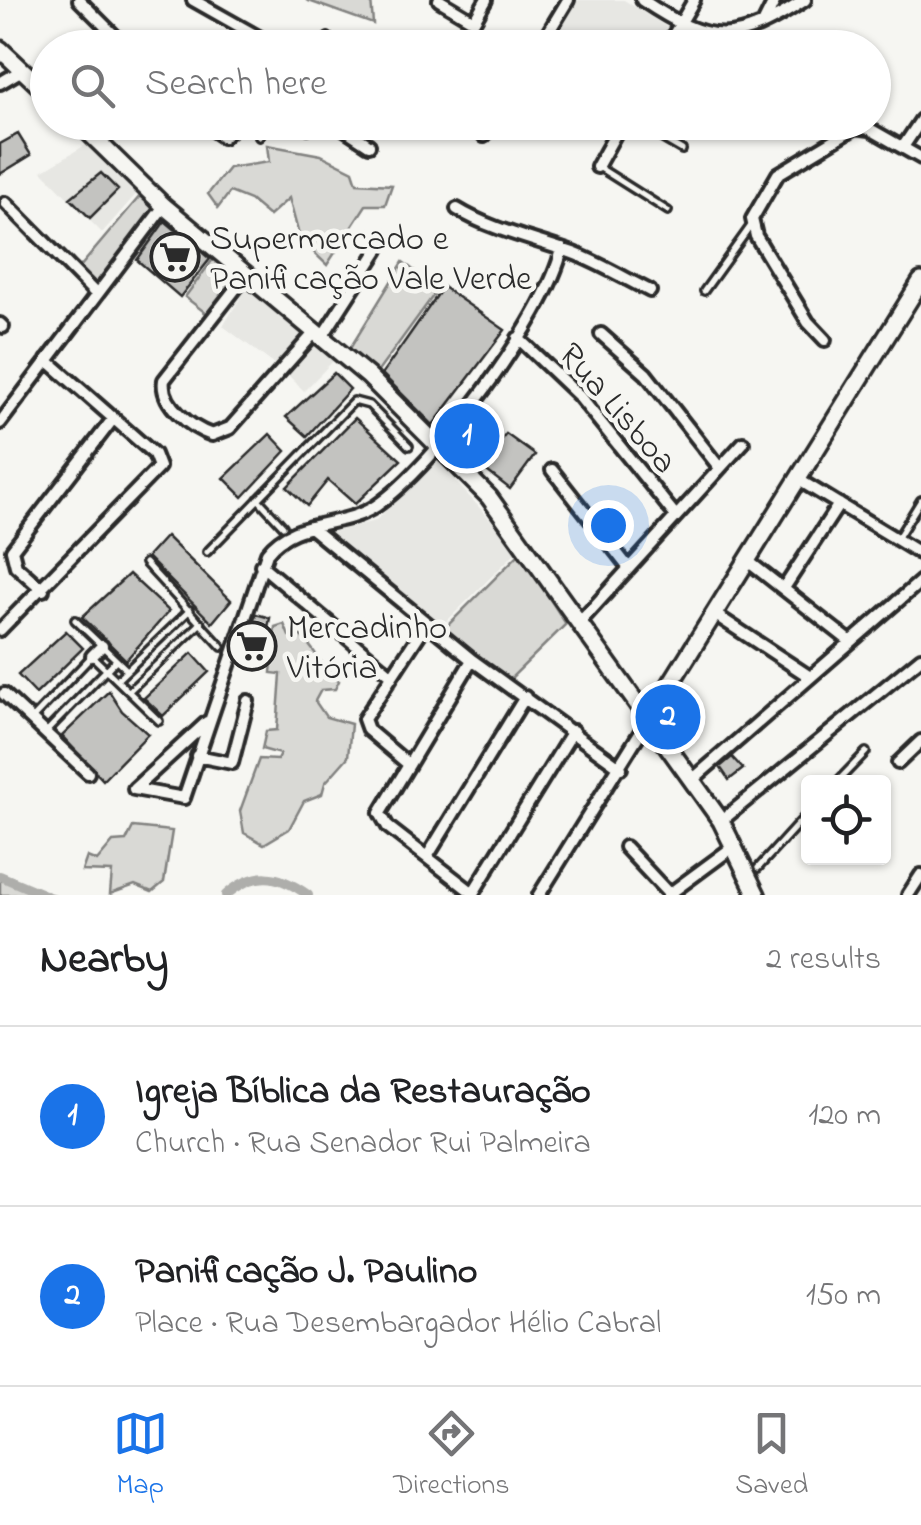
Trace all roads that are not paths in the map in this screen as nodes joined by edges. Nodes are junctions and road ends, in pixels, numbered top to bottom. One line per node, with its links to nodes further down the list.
1 (79, 0): 13 (street)
2 (193, 0): 14 (street)
3 (439, 0): 10 (street)
4 (486, 0): 10 (street)
5 (568, 0): 16 (street)
6 (642, 0): 12 (street)
7 (694, 0): 12 (street)
8 (776, 0): 11 (street)
9 (805, 0): 11 (street)
10 (474, 20): 15 (lane)
11 (763, 24): 19 (street)
12 (679, 25): 17 (street); 18 (street)
13 (110, 30)
14 (246, 30)
15 (468, 30)
16 (550, 30)
17 (676, 30)
18 (698, 30)
19 (742, 30)
20 (0, 49): 21 (street)
21 (22, 70): 22 (street); 23 (street)
22 (30, 77)
23 (0, 83)
24 (921, 120): 32 (street)
25 (97, 140): 37 (street)
26 (364, 140): 31 (street)
27 (612, 140): 35 (street)
28 (665, 140): 33 (lane)
29 (834, 140): 40 (street)
30 (890, 140): 32 (street)
31 (368, 145)
32 (903, 147): 34 (street)
33 (682, 150)
34 (921, 158)
35 (597, 166): 39 (lane)
36 (6, 203): 47 (street)
37 (164, 206): 43 (street); 47 (street)
38 (456, 209): 41 (street)
39 (668, 210)
40 (752, 225): 46 (lane); 51 (street)
41 (562, 249): 45 (street); 50 (street)
42 (378, 250): 48 (street)
43 (247, 274): 48 (street); 48 (street)
44 (921, 281): 60 (street)
45 (650, 291)
46 (704, 291)
47 (96, 294): 52 (street)
48 (319, 334): 56 (street)
49 (602, 334): 58 (street)
50 (518, 338): 56 (street); 64 (street, Rua Lisboa)
51 (825, 340)
52 (47, 360): 53 (street); 54 (street)
53 (113, 418): 76 (street); 76 (street)
54 (0, 423)
55 (743, 443): 58 (street)
56 (440, 445): 65 (street); 80 (street)
57 (410, 446): 61 (lane)
58 (719, 468): 64 (street)
59 (552, 470): 73 (street)
60 (800, 480): 63 (street); 70 (street)
61 (258, 498): 66 (lane); 68 (lane)
62 (921, 500): 67 (lane)
63 (839, 504): 67 (street); 75 (street)
64 (674, 515): 73 (street)
65 (310, 527): 66 (street); 82 (street)
66 (286, 530): 72 (street)
67 (898, 540): 69 (street)
68 (207, 552)
69 (921, 554)
70 (748, 562): 75 (street); 78 (street)
71 (145, 563): 77 (lane)
72 (261, 565): 88 (street); 94 (street)
73 (628, 567): 80 (street)
74 (921, 582): 84 (street)
75 (784, 588): 84 (street)
76 (43, 590): 83 (street)
77 (190, 610): 81 (lane); 93 (lane)
78 (716, 615): 95 (street); 104 (street)
79 (74, 620): 85 (lane)
80 (580, 622): 104 (street)
81 (201, 623): 86 (lane); 97 (lane)
82 (426, 624): 91 (street); 94 (street)
83 (0, 630)
84 (850, 642): 95 (street)
85 (102, 646): 87 (street); 90 (lane)
86 (222, 646): 88 (street)
87 (92, 656): 92 (lane); 101 (lane)
88 (232, 656): 102 (street)
89 (921, 658): 116 (street)
90 (116, 660): 92 (lane); 93 (lane)
91 (472, 660): 99 (street); 111 (street)
92 (106, 670): 96 (lane); 106 (lane)
93 (126, 670): 96 (lane)
94 (390, 674): 111 (street)
95 (810, 677): 115 (street)
96 (117, 680): 97 (lane)
97 (129, 691): 103 (lane)
98 (4, 694): 101 (street)
99 (526, 697): 105 (street); 120 (street)
100 (248, 700): 109 (street)
101 (31, 720): 106 (street)
102 (208, 720): 109 (street); 109 (street)
103 (159, 721)
104 (646, 723): 112 (street); 115 (street)
105 (572, 731): 112 (street); 123 (street)
106 (44, 734): 113 (street)
107 (921, 741): 110 (street)
108 (866, 752): 114 (lane)
109 (197, 756)
110 (898, 762)
111 (408, 764): 120 (street)
112 (621, 768): 124 (street)
113 (88, 774)
114 (844, 775)
115 (691, 781): 116 (street)
116 (722, 821): 119 (street)
117 (801, 821): 121 (lane)
118 (625, 847): 125 (street)
119 (733, 847): 121 (street); 125 (street)
120 (427, 857): 123 (street)
121 (753, 873): 126 (street)
122 (921, 875): 127 (street)
123 (472, 892)
124 (543, 894)
125 (668, 894)
126 (757, 895)
127 (908, 895)

